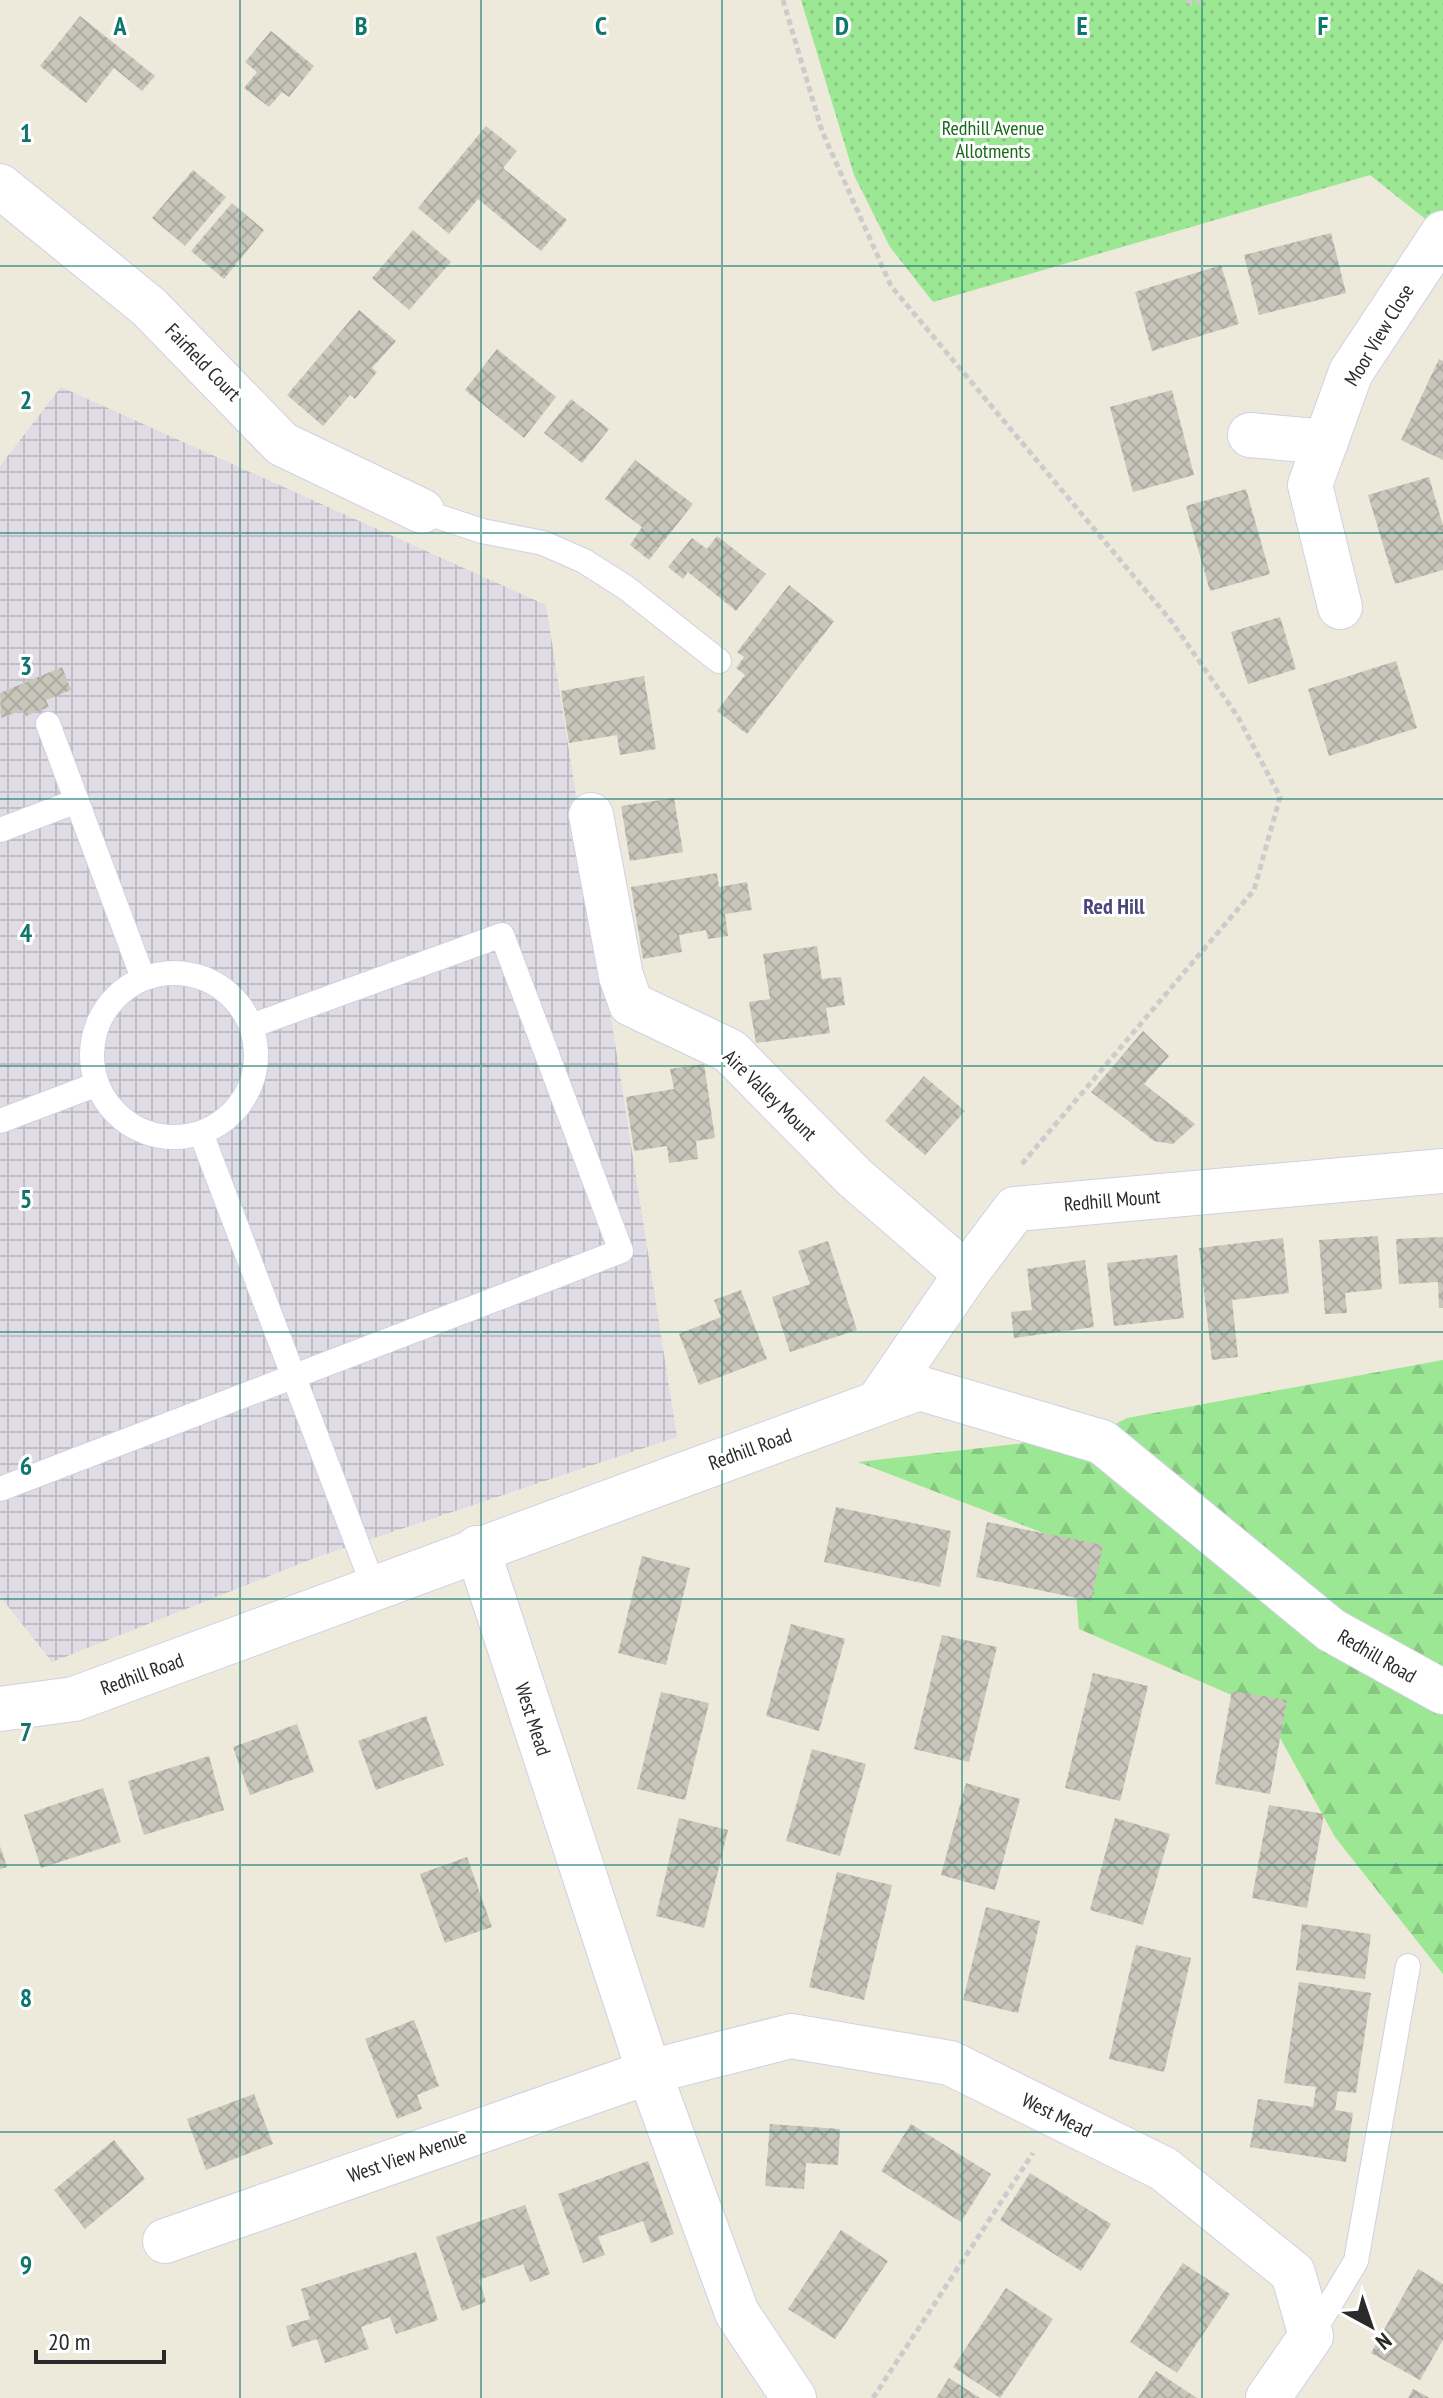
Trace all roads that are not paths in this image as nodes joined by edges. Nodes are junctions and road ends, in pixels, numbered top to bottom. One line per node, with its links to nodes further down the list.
1 (0, 186): 5 (street, Fairfield Court)
2 (1443, 233): 4 (street, Moor View Close)
3 (1250, 435): 4 (street)
4 (1326, 442): 6 (street, Moor View Close)
5 (422, 511): 7 (lane)
6 (1340, 607)
7 (719, 661)
8 (48, 724): 9 (lane)
9 (77, 801): 11 (lane); 12 (lane)
10 (591, 815): 18 (street, Aire Valley Mount)
11 (0, 830)
12 (143, 978): 13 (lane); 14 (lane)
13 (251, 1026): 16 (lane); 19 (lane)
14 (95, 1085): 15 (lane); 16 (lane)
15 (0, 1121)
16 (201, 1133): 19 (lane)
17 (1443, 1171): 18 (street, Redhill Mount)
18 (966, 1274): 20 (street)
19 (293, 1376): 21 (lane); 23 (lane)
20 (879, 1401): 22 (street, Redhill Road); 24 (street, Redhill Road)
21 (0, 1489)
22 (477, 1548): 23 (street, Redhill Road); 27 (street, West Mead)
23 (374, 1588): 25 (street, Redhill Road)
24 (1443, 1692)
25 (0, 1709)
26 (1408, 1966): 29 (lane)
27 (649, 2072): 28 (street, West View Avenue); 29 (street, West Mead); 30 (street, West Mead)
28 (165, 2241)
29 (1311, 2336): 31 (street)
30 (794, 2398)
31 (1268, 2398)

